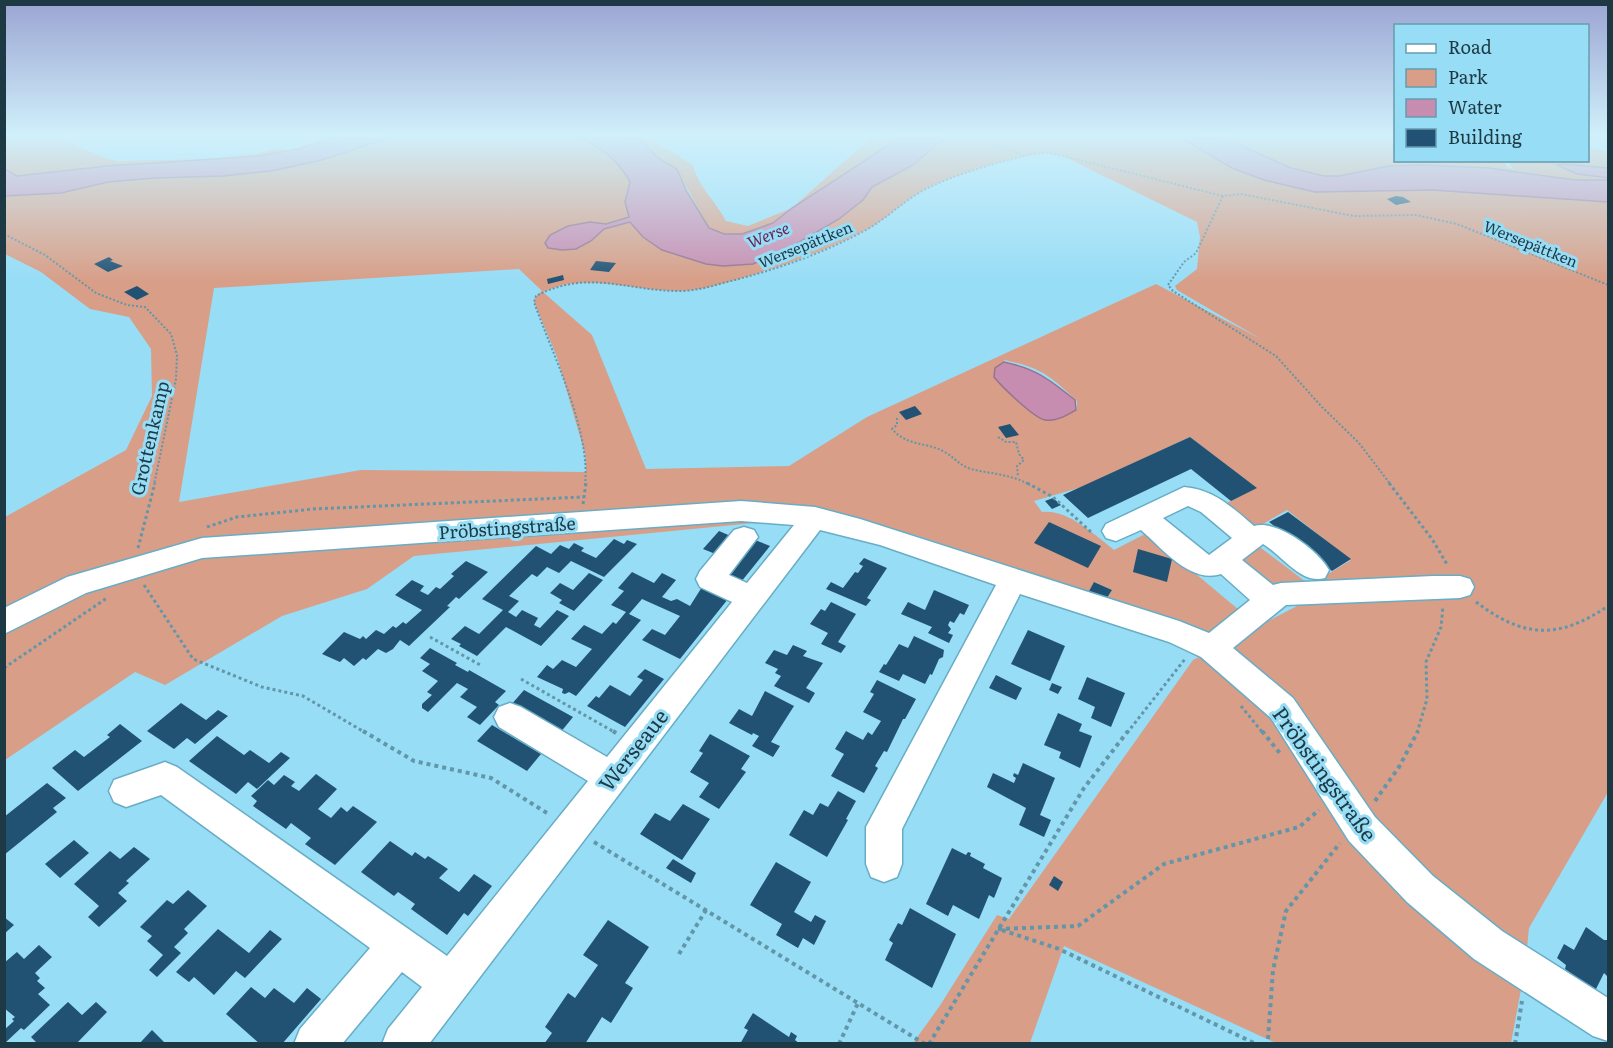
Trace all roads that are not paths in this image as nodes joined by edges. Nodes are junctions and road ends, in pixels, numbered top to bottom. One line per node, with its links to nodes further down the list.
1 (815, 517): 8 (street, Pröbstingstraße); 10 (street, Werseaue); 12 (street, Pröbstingstraße)
2 (1143, 517): 3 (street); 5 (street); 6 (street)
3 (1104, 532)
4 (744, 537): 10 (street)
5 (1251, 539): 6 (street); 7 (street)
6 (1223, 560): 11 (street)
7 (1315, 570)
8 (1013, 580): 13 (street, Pröbstingstraße); 17 (street)
9 (1446, 587): 11 (street)
10 (750, 598): 15 (street, Werseaue)
11 (1270, 600): 13 (street)
12 (4, 622)
13 (1212, 648): 20 (street, Pröbstingstraße)
14 (510, 717): 15 (street)
15 (611, 777): 19 (street, Werseaue)
16 (126, 791): 18 (street)
17 (884, 864)
18 (399, 945): 19 (street); 21 (street)
19 (451, 983): 22 (street, Werseaue)
20 (1608, 1021)
21 (315, 1044)
22 (403, 1044)

